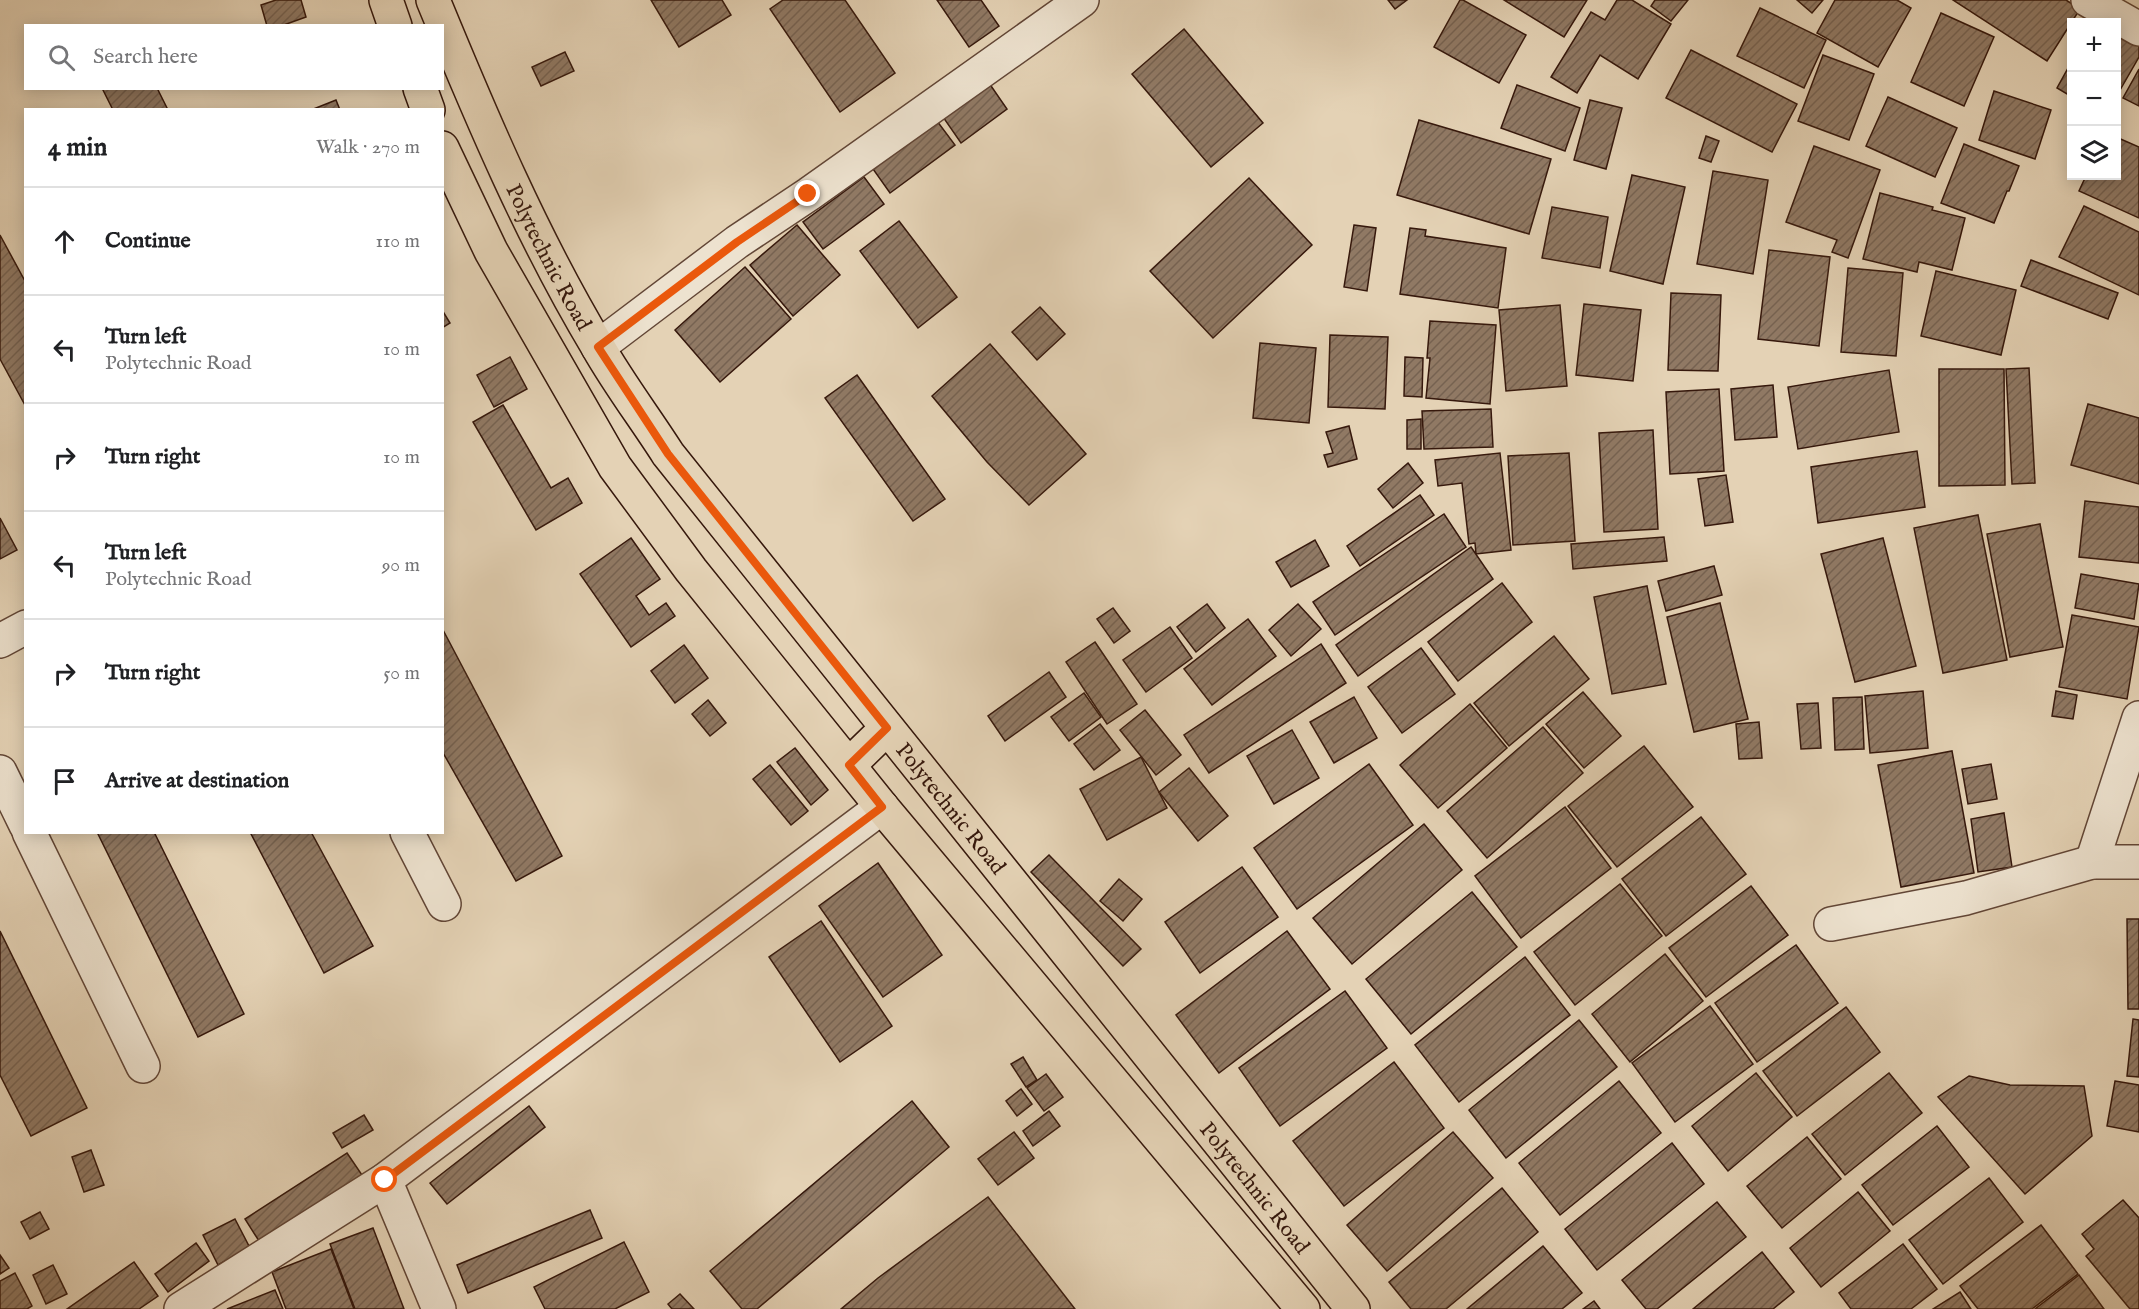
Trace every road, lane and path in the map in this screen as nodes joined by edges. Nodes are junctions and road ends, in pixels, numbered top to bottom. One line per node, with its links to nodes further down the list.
1 (386, 0): 5 (main road)
2 (433, 0): 6 (main road, Polytechnic Road)
3 (1082, 0): 12 (street)
4 (2088, 0): 8 (street)
5 (394, 24)
6 (443, 24)
7 (444, 27): 12 (main road, Polytechnic Road)
8 (2139, 29)
9 (421, 90): 10 (main road)
10 (427, 108)
11 (444, 152): 17 (main road, Polytechnic Road)
12 (598, 347): 16 (main road, Polytechnic Road)
13 (24, 628): 14 (street)
14 (0, 641)
15 (2139, 718): 23 (street)
16 (887, 728): 17 (main road); 32 (main road, Polytechnic Road)
17 (849, 765): 19 (main road, Polytechnic Road)
18 (0, 772): 20 (street)
19 (882, 807): 28 (street); 31 (main road, Polytechnic Road)
20 (24, 821)
21 (30, 834): 27 (street)
22 (408, 834): 25 (street)
23 (2092, 862): 24 (street); 26 (street)
24 (2139, 862)
25 (444, 904)
26 (1831, 924)
27 (143, 1066)
28 (385, 1180): 29 (street); 30 (street)
29 (181, 1309)
30 (439, 1309)
31 (1303, 1309)
32 (1353, 1309)

